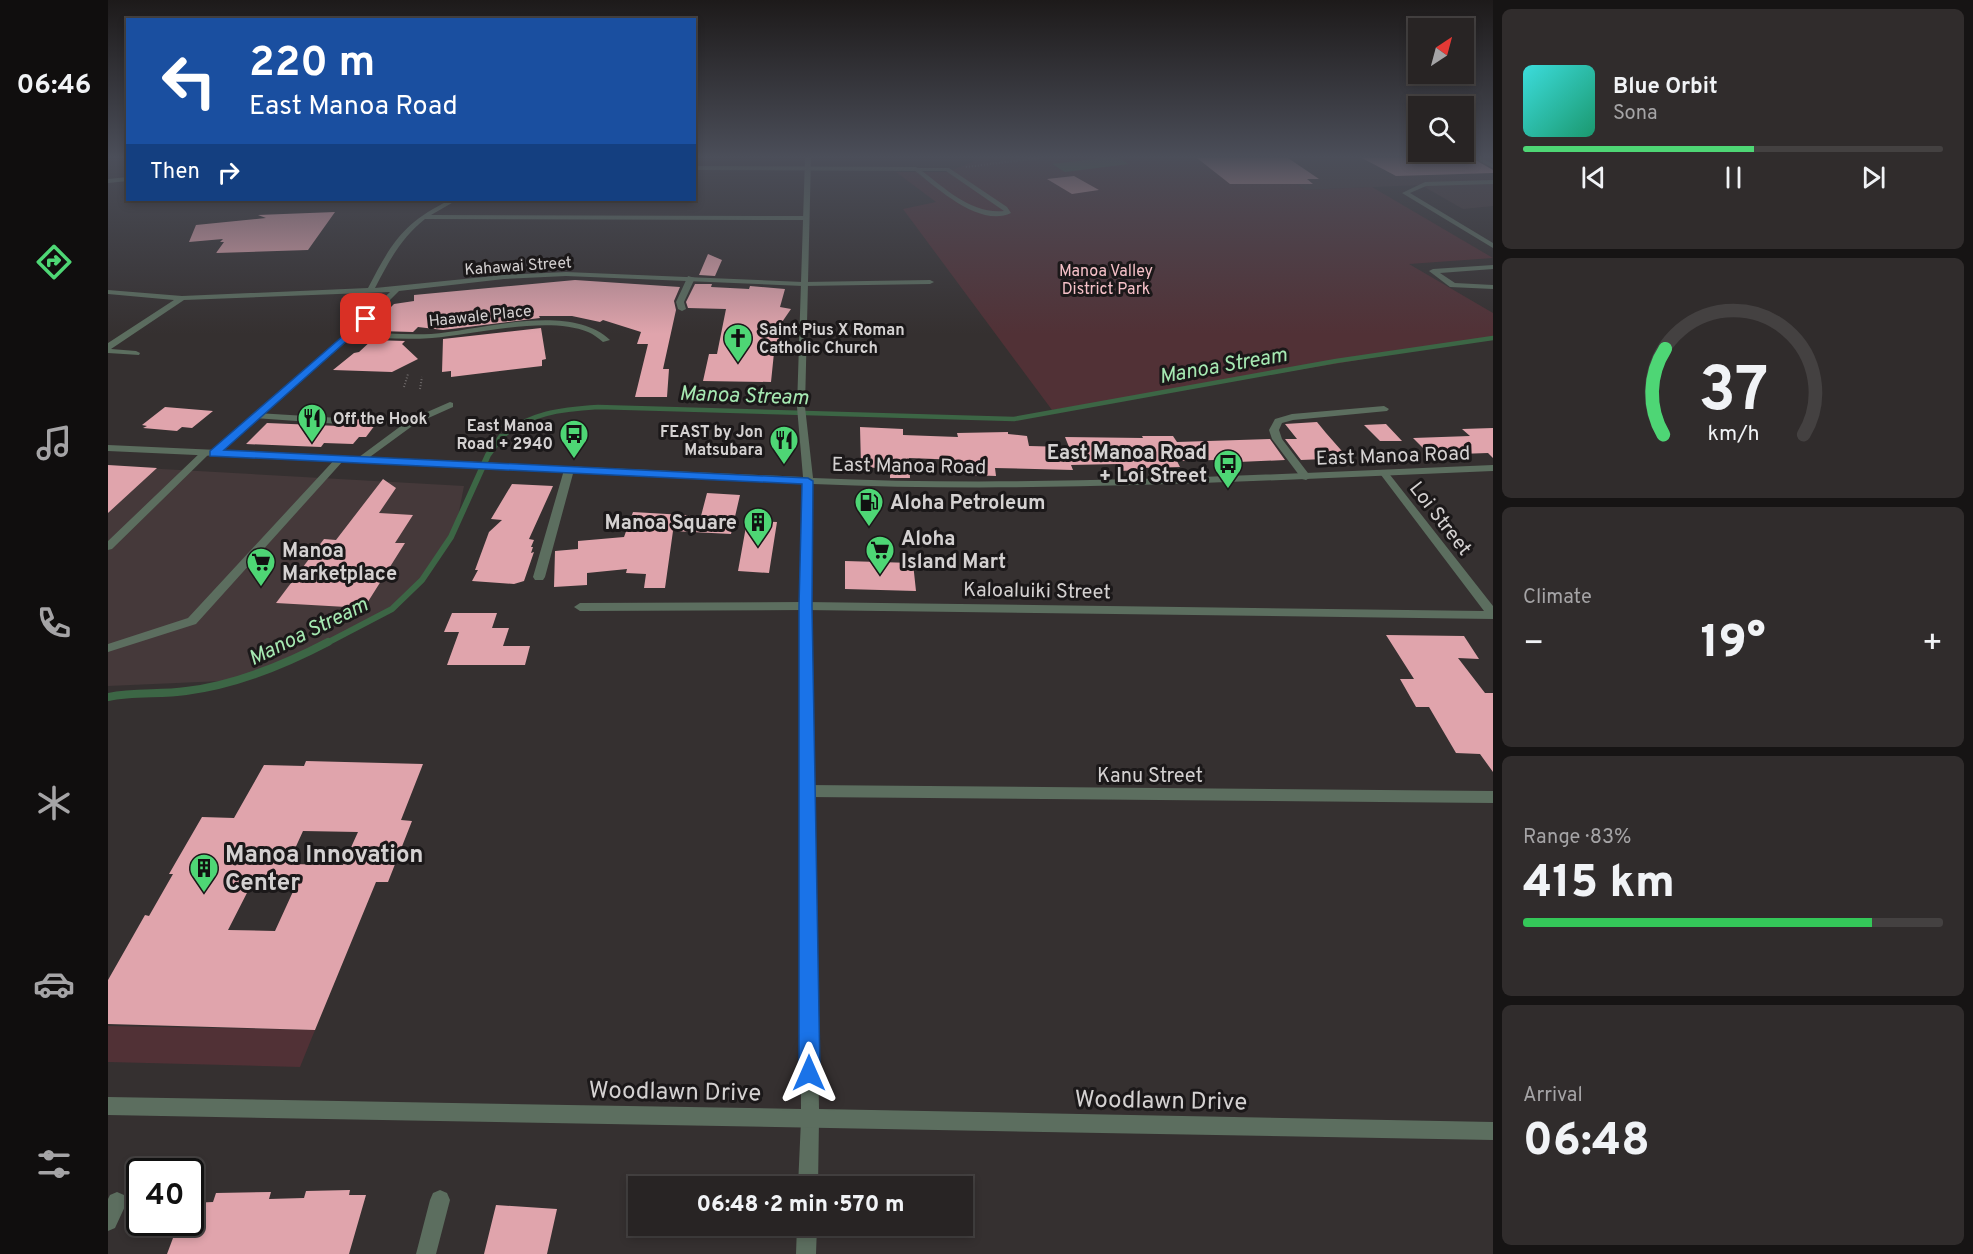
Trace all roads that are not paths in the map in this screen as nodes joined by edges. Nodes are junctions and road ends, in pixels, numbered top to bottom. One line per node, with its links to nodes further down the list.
1 (422, 217): 3 (street); 10 (street)
2 (1443, 217): 4 (street)
3 (805, 218): 8 (street)
4 (1493, 246)
5 (1493, 267): 9 (street)
6 (691, 278): 8 (street, Kahawai Street); 11 (street, Kahawai Street); 14 (street)
7 (930, 282): 8 (street, Kahawai Street)
8 (802, 284): 31 (street)
9 (1493, 287)
10 (371, 289): 11 (street, Kahawai Street); 13 (street, Kahawai Street)
11 (397, 289): 15 (street)
12 (108, 292): 13 (street, Kahawai Street)
13 (182, 298): 17 (street)
14 (682, 309)
15 (351, 334): 16 (street, Haawale Place); 21 (street)
16 (606, 340)
17 (108, 349): 18 (street)
18 (136, 353)
19 (450, 405): 26 (street)
20 (1384, 410): 30 (street)
21 (257, 416): 22 (street); 24 (street)
22 (339, 422)
23 (108, 448): 24 (street, East Manoa Road)
24 (209, 453): 25 (street, East Manoa Road); 32 (street)
25 (340, 459): 26 (street, East Manoa Road); 37 (street)
26 (360, 460): 28 (street, East Manoa Road)
27 (1493, 468): 29 (street, East Manoa Road)
28 (569, 470): 31 (street, East Manoa Road); 33 (street)
29 (1384, 473): 30 (street, East Manoa Road); 36 (street, Loi Street)
30 (1306, 477): 31 (street, East Manoa Road)
31 (808, 481): 34 (street)
32 (108, 546)
33 (539, 577)
34 (805, 606): 35 (street, Kaloaluiki Street); 36 (street, Kaloaluiki Street); 38 (street)
35 (580, 607)
36 (1493, 614)
37 (108, 648)
38 (807, 791): 39 (street, Kanu Street); 41 (street)
39 (1493, 797)
40 (108, 1106): 41 (street, Woodlawn Drive)
41 (810, 1120): 42 (street, Woodlawn Drive); 43 (street)
42 (1493, 1131)
43 (808, 1176)
44 (440, 1200): 48 (street)
45 (117, 1202): 46 (street)
46 (108, 1221)
47 (807, 1236): 49 (street)
48 (426, 1254)
49 (806, 1254)

